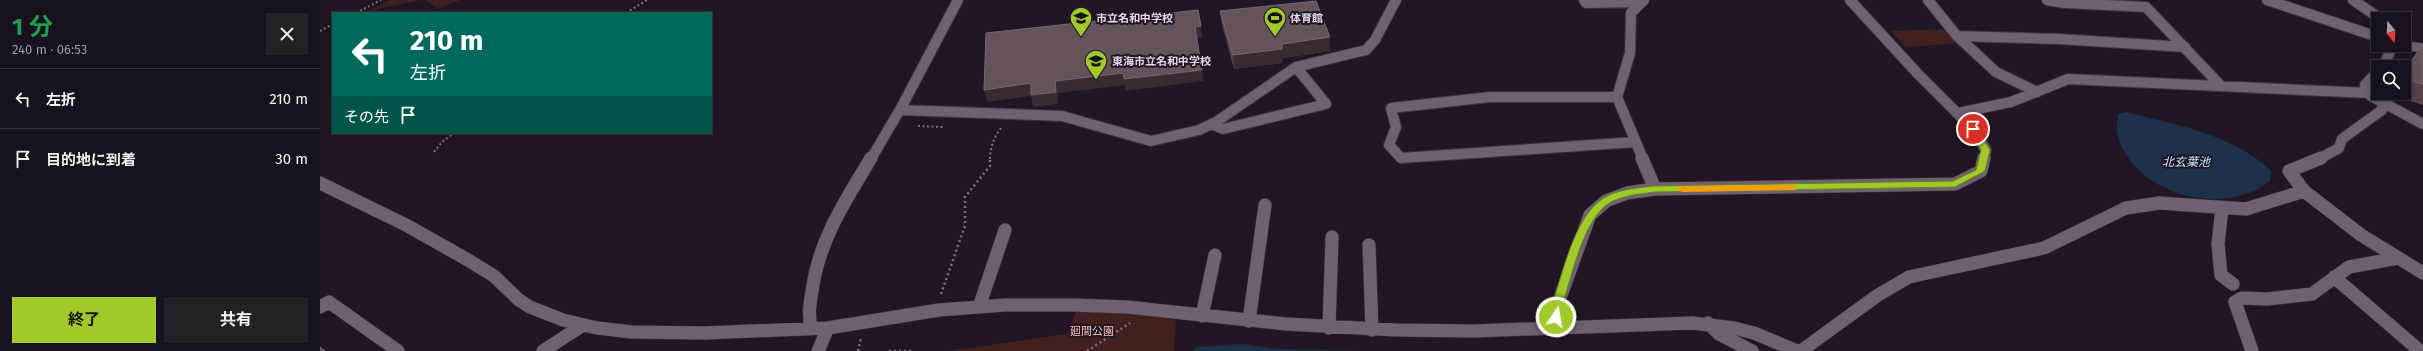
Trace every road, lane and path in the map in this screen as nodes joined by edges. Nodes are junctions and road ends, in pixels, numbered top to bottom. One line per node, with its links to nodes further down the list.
1 (381, 0): 12 (path)
2 (647, 0): 13 (path)
3 (958, 0): 29 (street)
4 (1396, 0): 22 (street)
5 (1584, 0): 11 (street)
6 (1850, 0): 31 (street)
7 (1928, 0): 18 (street)
8 (2047, 0): 20 (street)
9 (2267, 0): 17 (street)
10 (2353, 0): 14 (street)
11 (1642, 1): 27 (street)
12 (358, 12)
13 (628, 12)
14 (2371, 12)
15 (332, 25): 16 (path)
16 (320, 31)
17 (2371, 35)
18 (1957, 36): 20 (street); 25 (street)
19 (2411, 46): 21 (lane)
20 (2185, 47): 24 (street)
21 (2423, 48)
22 (1296, 67): 32 (street); 32 (street)
23 (2371, 79): 26 (street)
24 (2221, 86): 25 (street); 26 (street)
25 (2037, 92): 31 (street)
26 (2369, 93): 28 (street)
27 (1617, 97): 37 (street); 37 (street)
28 (2382, 103): 33 (street); 41 (street)
29 (900, 110): 30 (street); 61 (street)
30 (916, 110): 32 (street); 35 (path)
31 (1958, 113): 40 (street)
32 (1212, 124)
33 (2423, 124)
34 (996, 126): 54 (path)
35 (951, 127)
36 (453, 134): 38 (path)
37 (1636, 142): 40 (street)
38 (434, 152)
39 (320, 183): 59 (street)
40 (1655, 189): 60 (street)
41 (2304, 191): 43 (street); 48 (street)
42 (1265, 205): 57 (street)
43 (2222, 208): 51 (street); 73 (street)
44 (1005, 230): 53 (street)
45 (1332, 237): 63 (street)
46 (1369, 244): 64 (street)
47 (1215, 255): 55 (street)
48 (2398, 258): 49 (street); 50 (street)
49 (2423, 273)
50 (2334, 277): 74 (street); 75 (street)
51 (2233, 284)
52 (320, 307): 65 (street)
53 (979, 307): 54 (street); 55 (street)
54 (938, 310): 62 (street)
55 (1202, 316): 57 (street)
56 (1133, 319): 70 (path)
57 (1249, 321): 63 (street)
58 (1708, 323): 60 (street); 71 (street); 72 (street)
59 (583, 325): 61 (street); 66 (street)
60 (1556, 326): 64 (street)
61 (811, 327): 62 (street)
62 (828, 328): 67 (street)
63 (1329, 328): 64 (street)
64 (1372, 330)
65 (398, 351)
66 (543, 351)
67 (818, 351)
68 (889, 351): 69 (path)
69 (912, 351)
70 (1087, 351)
71 (1752, 351)
72 (1797, 351)
73 (1801, 351)
74 (2252, 351)
75 (2420, 351)

